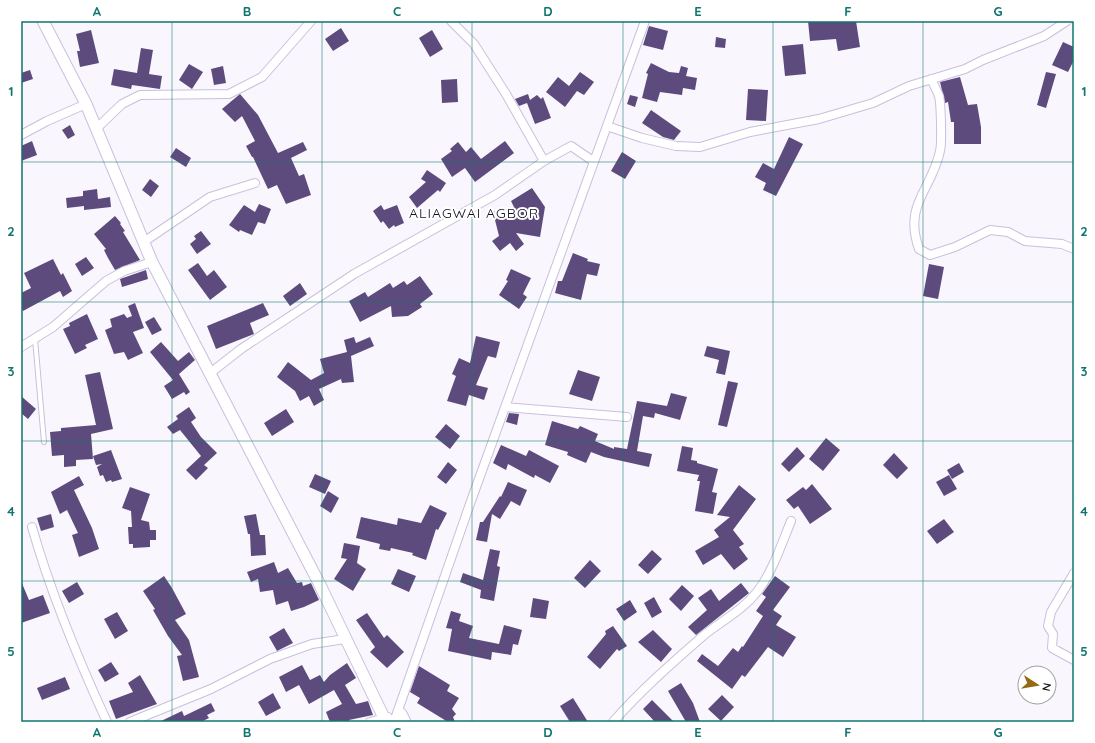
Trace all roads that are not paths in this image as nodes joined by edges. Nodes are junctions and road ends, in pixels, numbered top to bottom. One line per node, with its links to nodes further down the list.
1 (43, 21): 7 (street)
2 (311, 21): 9 (street)
3 (451, 21): 12 (street)
4 (645, 21): 8 (street)
5 (1067, 21): 6 (street)
6 (931, 79): 8 (street); 15 (street)
7 (86, 104): 9 (street); 10 (street)
8 (607, 126): 11 (street)
9 (97, 128): 14 (street)
10 (21, 134)
11 (593, 160): 12 (street); 20 (street)
12 (544, 161): 19 (street)
13 (255, 183): 14 (street)
14 (145, 241): 16 (street)
15 (1074, 250)
16 (152, 262): 17 (street); 19 (street)
17 (35, 339): 18 (street); 22 (lane)
18 (21, 347)
19 (209, 374): 26 (street)
20 (506, 407): 21 (street); 28 (street)
21 (627, 417)
22 (44, 442)
23 (791, 521): 33 (street)
24 (32, 527): 29 (street)
25 (1074, 573): 27 (street)
26 (345, 639): 30 (street); 32 (street)
27 (1074, 660)
28 (399, 720): 31 (street)
29 (107, 722)
30 (130, 722)
31 (370, 722)
32 (386, 722)
33 (613, 722)

